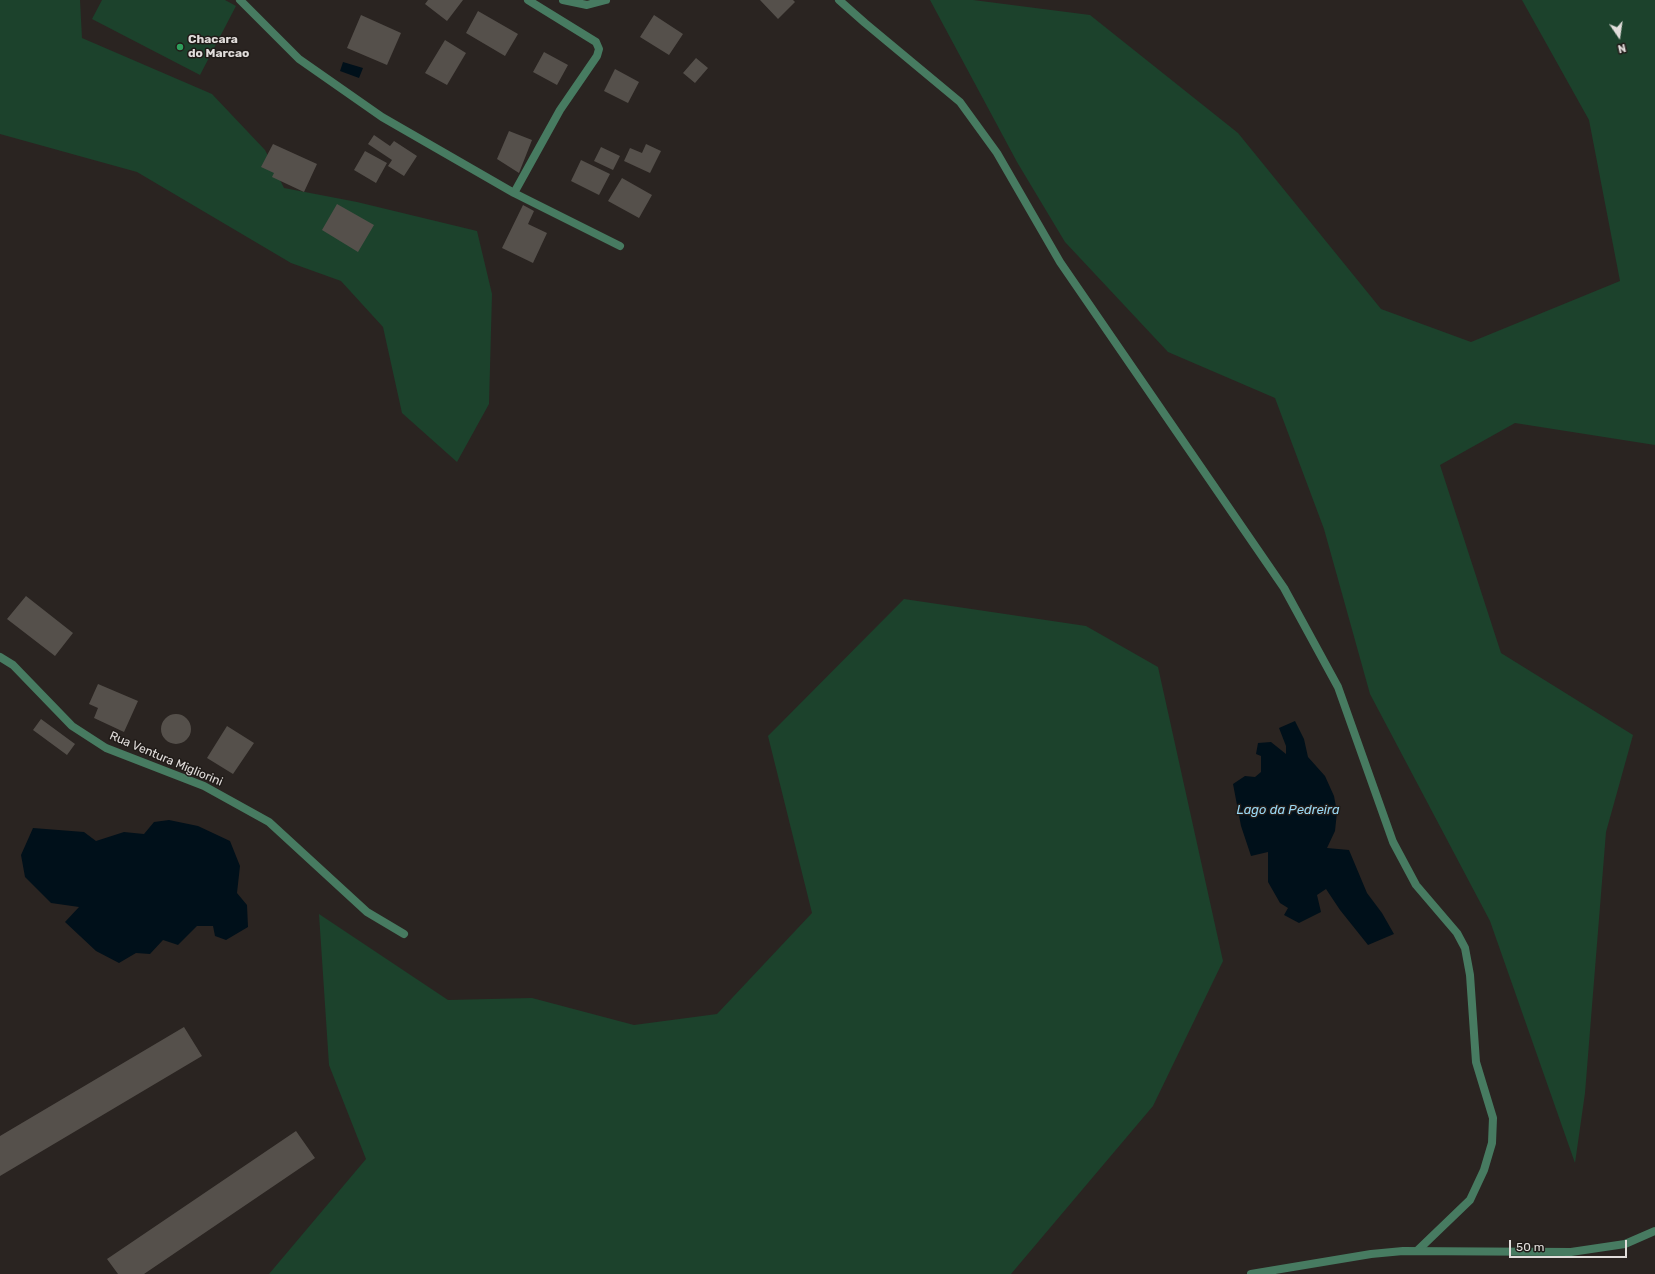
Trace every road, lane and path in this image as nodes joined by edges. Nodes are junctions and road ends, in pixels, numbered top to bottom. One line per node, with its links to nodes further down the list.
1 (240, 0): 6 (street)
2 (528, 0): 6 (street)
3 (563, 0): 4 (street)
4 (606, 0)
5 (840, 0): 11 (street)
6 (514, 193): 7 (street)
7 (620, 246)
8 (0, 657): 9 (street, Rua Ventura Migliorini)
9 (404, 934)
10 (1655, 1231): 11 (street)
11 (1418, 1250): 12 (street)
12 (1252, 1274)

